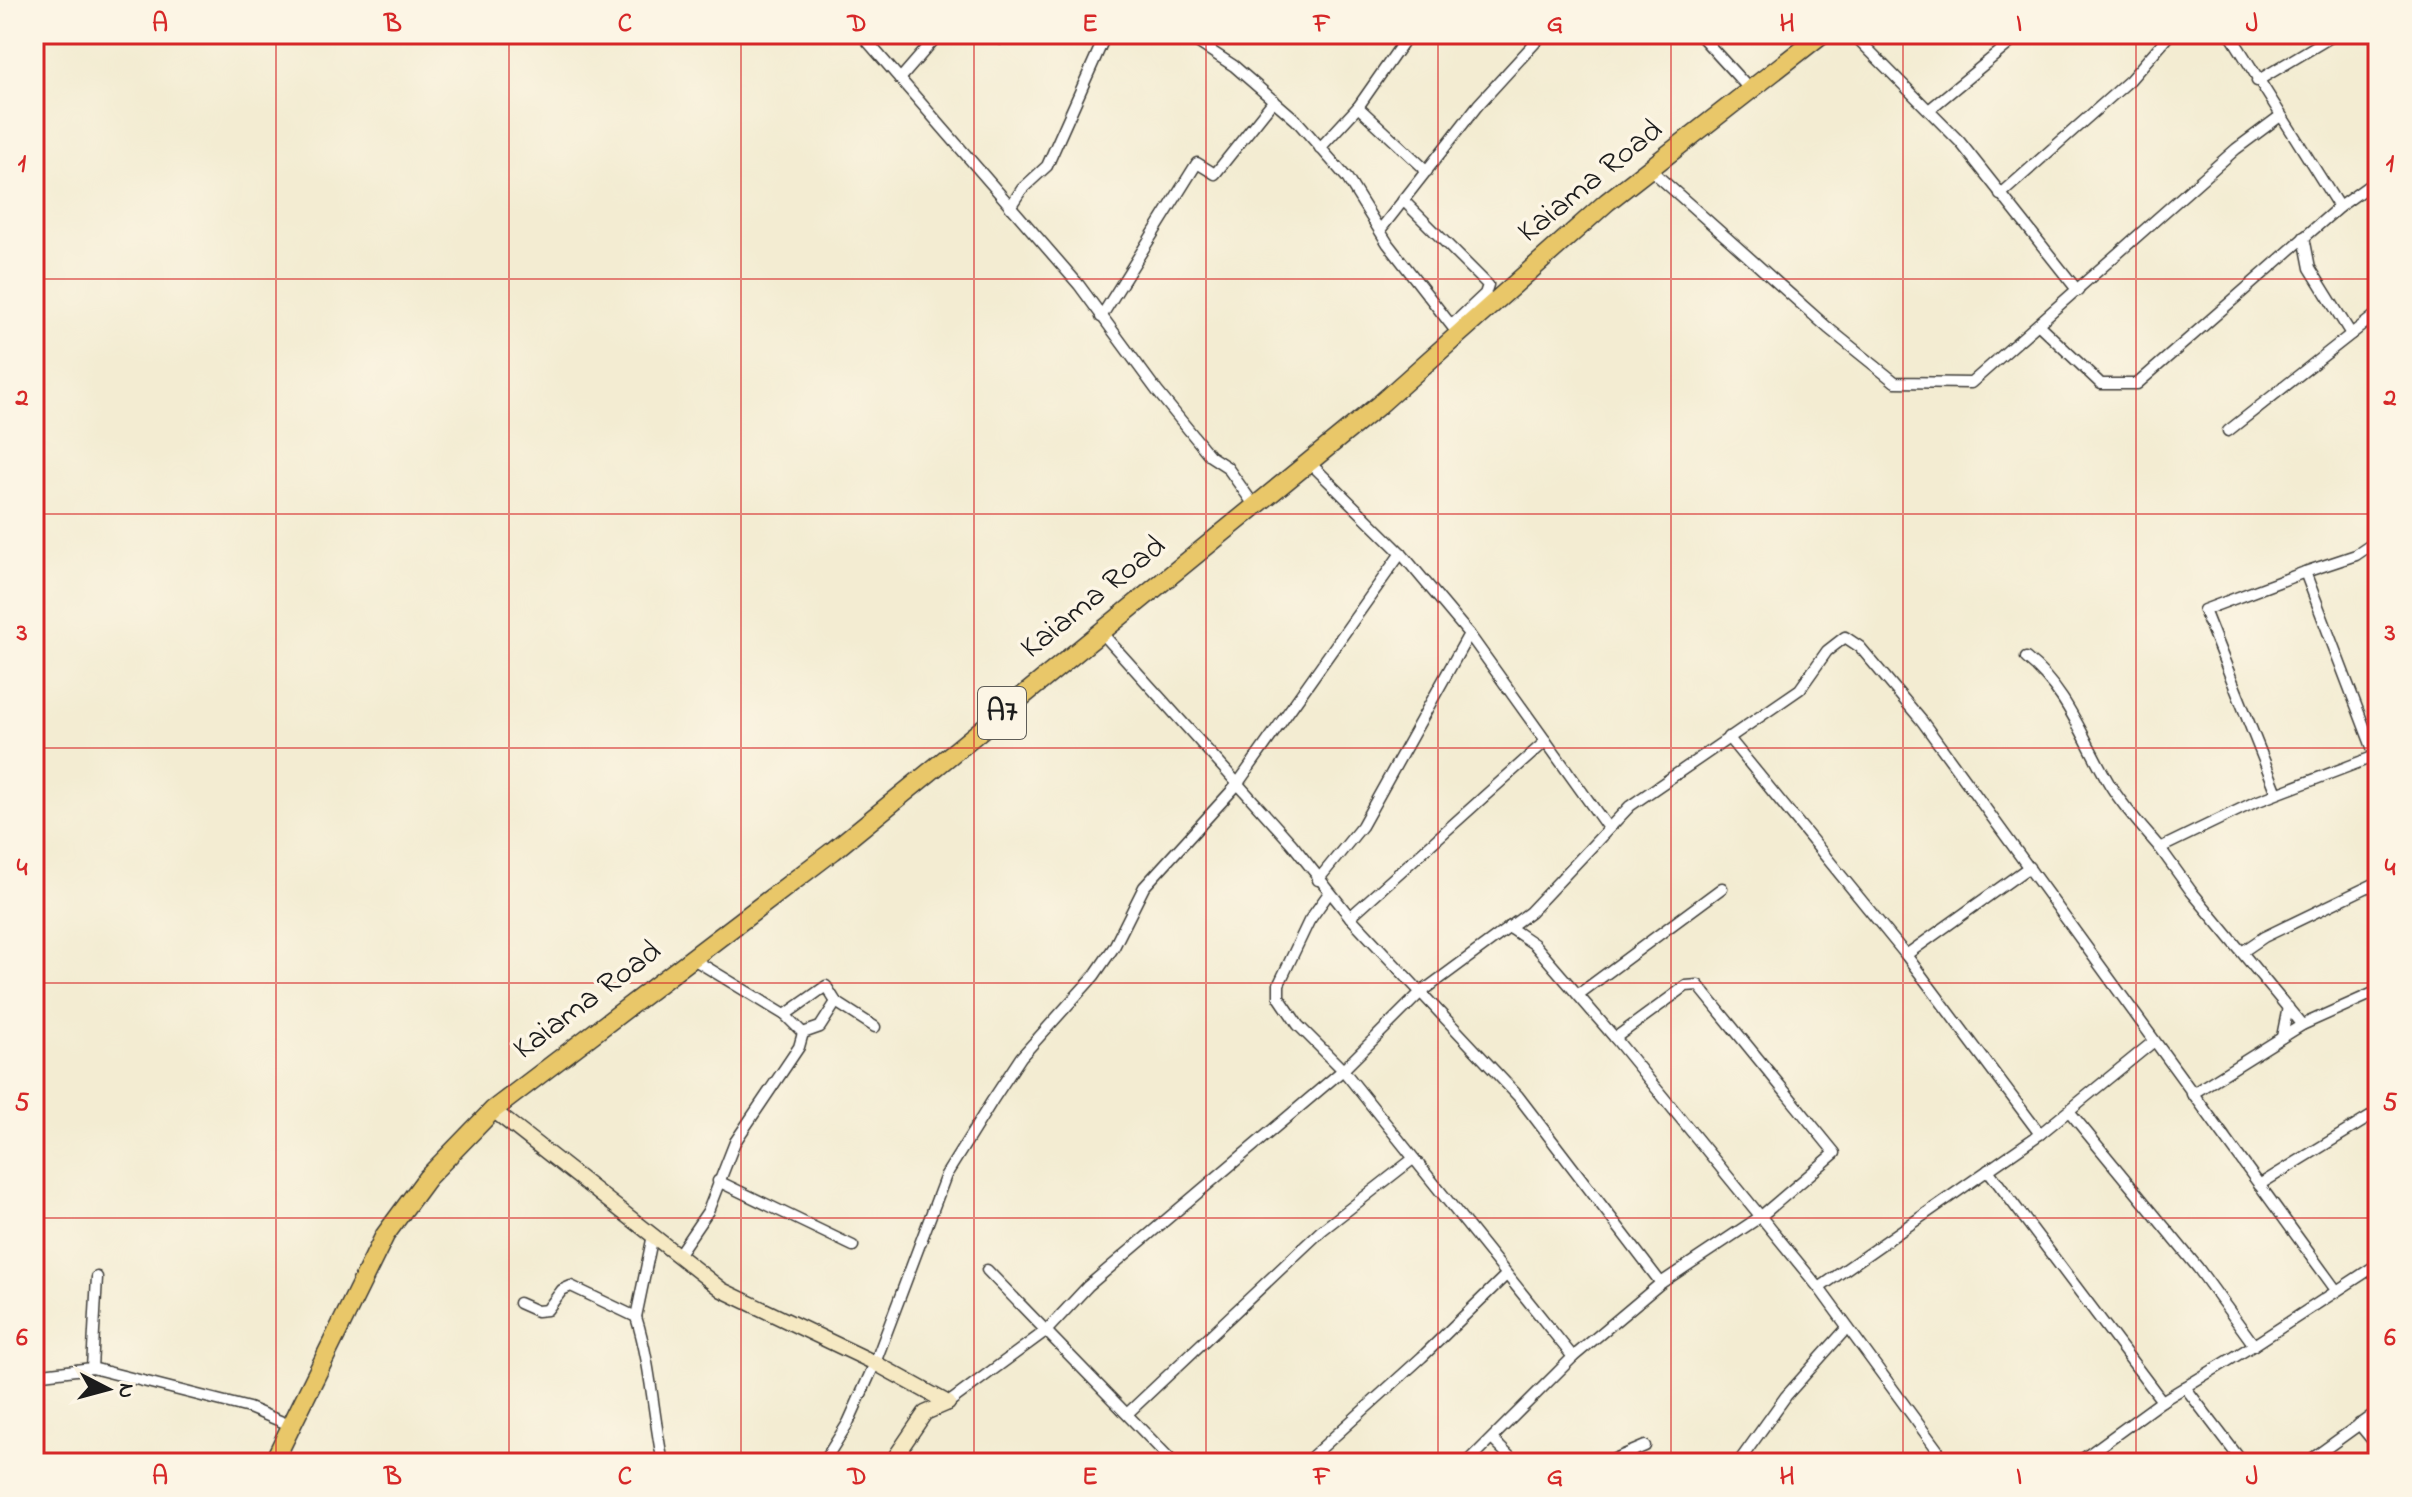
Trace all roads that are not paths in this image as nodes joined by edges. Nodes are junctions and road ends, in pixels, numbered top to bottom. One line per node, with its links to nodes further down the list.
1 (861, 34): 14 (street)
2 (939, 34): 14 (street)
3 (1106, 34): 27 (street)
4 (1185, 34): 17 (street)
5 (1409, 34): 18 (street)
6 (1543, 34): 23 (street)
7 (1699, 34): 16 (street)
8 (1822, 34): 16 (highway, Kaiama Road / A7)
9 (1853, 34): 19 (street)
10 (2021, 34): 19 (street)
11 (2170, 34): 25 (street)
12 (2230, 34): 15 (street)
13 (2336, 34): 15 (street)
14 (900, 79): 27 (street)
15 (2257, 81): 20 (street)
16 (1752, 92): 22 (highway, Kaiama Road / A7)
17 (1274, 100): 21 (street); 33 (street)
18 (1358, 107): 21 (street); 23 (street)
19 (1930, 109): 25 (street)
20 (2279, 117): 28 (street); 31 (street)
21 (1320, 148): 29 (street)
22 (1651, 170): 34 (street); 35 (highway, Kaiama Road / A7)
23 (1427, 171): 26 (street)
24 (2378, 179): 28 (street)
25 (2000, 195): 31 (street)
26 (1403, 200): 29 (street); 35 (street)
27 (1010, 207): 33 (street)
28 (2339, 207): 30 (street)
29 (1380, 230): 35 (street)
30 (2304, 237): 34 (street); 36 (street)
31 (2078, 291): 34 (street)
32 (2378, 313): 36 (street)
33 (1101, 317): 39 (street)
34 (2039, 325)
35 (1455, 329): 38 (highway, Kaiama Road / A7)
36 (2351, 334): 37 (street)
37 (2228, 431)
38 (1309, 462): 39 (highway, Kaiama Road / A7); 41 (street)
39 (1254, 505): 43 (highway, Kaiama Road / A7)
40 (2378, 540): 42 (street)
41 (1401, 553): 44 (street); 49 (street)
42 (2305, 572): 48 (street); 50 (street)
43 (1101, 632): 49 (street); 62 (highway, Kaiama Road / A7)
44 (1469, 634): 47 (street); 54 (street)
45 (2026, 658): 52 (street)
46 (1728, 737): 51 (street); 53 (street); 61 (street)
47 (1546, 741): 51 (street); 58 (street)
48 (2377, 755): 50 (street)
49 (1236, 786): 54 (street); 102 (street)
50 (2277, 793): 52 (street)
51 (1608, 828): 59 (street)
52 (2160, 848): 60 (street)
53 (2029, 867): 61 (street); 74 (street)
54 (1318, 880): 57 (street)
55 (2378, 882): 60 (street)
56 (1722, 888): 65 (street)
57 (1329, 893): 58 (street); 75 (street)
58 (1350, 917): 64 (street)
59 (1509, 927): 64 (street); 65 (street)
60 (2242, 952): 67 (street)
61 (1906, 955): 80 (street)
62 (693, 959): 68 (street); 77 (highway, Kaiama Road / A7)
63 (2378, 991): 69 (street)
64 (1419, 994): 75 (street); 93 (street)
65 (1579, 994): 73 (street)
66 (836, 1002): 68 (street); 70 (street); 71 (street)
67 (2288, 1007): 69 (street); 72 (street)
68 (785, 1015): 71 (street)
69 (2302, 1025): 72 (street)
70 (875, 1027)
71 (803, 1033): 83 (street)
72 (2282, 1037): 76 (street)
73 (1615, 1038): 85 (street); 85 (street)
74 (2153, 1042): 76 (street); 78 (street)
75 (1343, 1070): 81 (street); 99 (street)
76 (2192, 1094): 84 (street)
77 (493, 1110): 86 (street); 111 (highway, Kaiama Road / A7)
78 (2069, 1111): 80 (street); 100 (street)
79 (2378, 1112): 84 (street)
80 (2040, 1134): 82 (street)
81 (1413, 1159): 91 (street); 109 (street)
82 (1988, 1170): 94 (street); 106 (street)
83 (718, 1181): 87 (street); 88 (street)
84 (2259, 1185): 95 (street)
85 (1760, 1217): 93 (street); 94 (street)
86 (653, 1235): 88 (street); 97 (street)
87 (853, 1246)
88 (678, 1255): 102 (street)
89 (2378, 1264): 95 (street)
90 (987, 1270): 99 (street)
91 (1506, 1275): 101 (street); 121 (street)
92 (97, 1277): 103 (street)
93 (1661, 1283): 101 (street)
94 (1819, 1288): 98 (street)
95 (2336, 1290): 100 (street)
96 (519, 1303): 97 (street)
97 (636, 1317): 117 (street)
98 (1846, 1329): 125 (street); 126 (street)
99 (1047, 1330): 107 (street); 109 (street)
100 (2254, 1345): 105 (street)
101 (1573, 1357): 112 (street)
102 (875, 1363): 107 (street); 118 (street)
103 (92, 1368): 104 (street); 111 (street)
104 (34, 1375)
105 (2185, 1387): 106 (street); 127 (street)
106 (2162, 1401): 115 (street)
107 (948, 1403): 119 (street)
108 (2378, 1411): 110 (street)
109 (1128, 1413): 120 (street)
110 (2359, 1424): 114 (street); 128 (street)
111 (292, 1426): 116 (highway, Kaiama Road / A7)
112 (1493, 1440): 122 (street); 123 (street)
113 (1645, 1446): 124 (street)
114 (2378, 1447)
115 (2084, 1461)
116 (273, 1463)
117 (663, 1463)
118 (823, 1463)
119 (891, 1463)
120 (1174, 1463)
121 (1305, 1463)
122 (1467, 1463)
123 (1516, 1463)
124 (1605, 1463)
125 (1738, 1463)
126 (1947, 1463)
127 (2243, 1463)
128 (2306, 1463)

